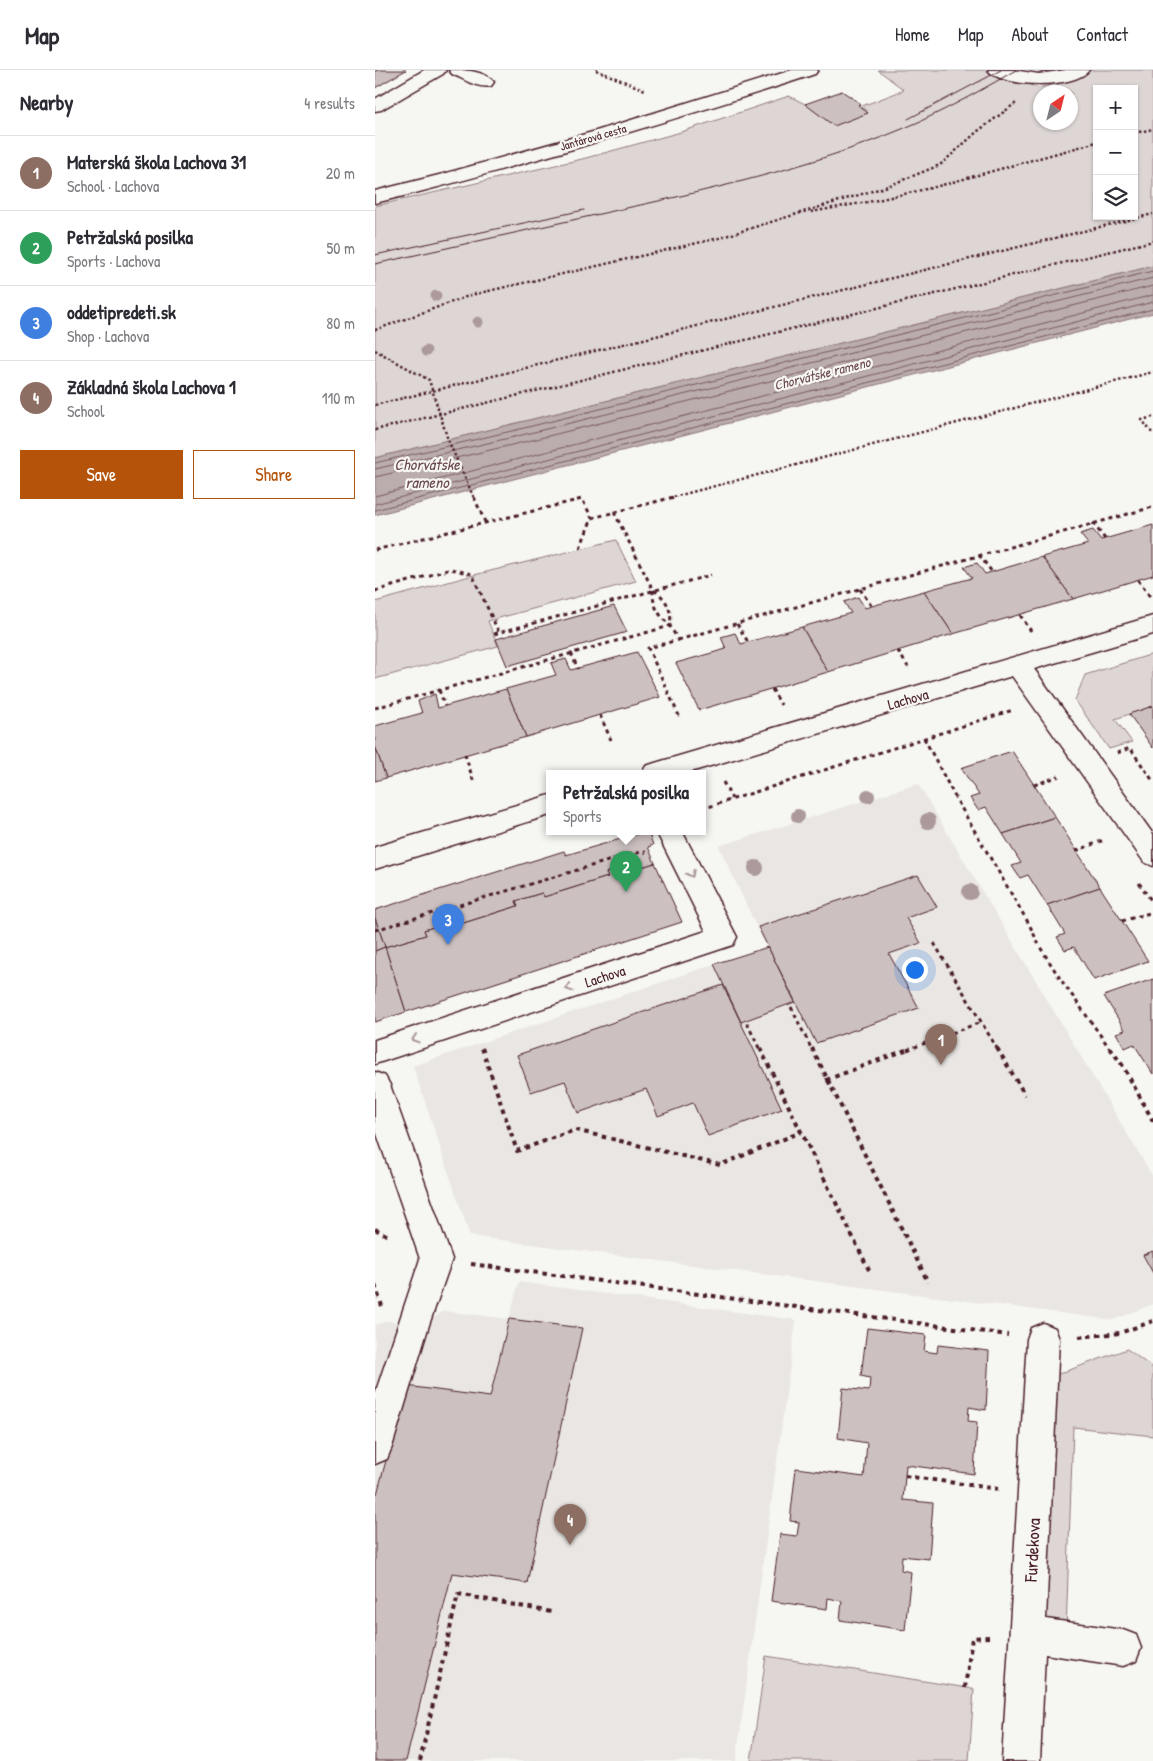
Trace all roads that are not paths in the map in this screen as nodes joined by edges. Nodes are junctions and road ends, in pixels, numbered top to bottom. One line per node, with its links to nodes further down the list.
1 (437, 70): 7 (street)
2 (458, 70): 6 (street)
3 (809, 70): 8 (street, Jantárová cesta)
4 (997, 70): 5 (street)
5 (1080, 70)
6 (485, 82)
7 (375, 106)
8 (375, 197)
9 (1153, 625): 10 (street, Lachova)
10 (1018, 666): 11 (street, Lachova); 14 (street)
11 (665, 770)
12 (546, 806): 15 (street)
13 (671, 835): 16 (street, Lachova, one-way to 16)
14 (1153, 855)
15 (375, 858)
16 (375, 1052)
17 (375, 1085): 19 (street)
18 (1043, 1340): 20 (street, Furdekova)
19 (375, 1446)
20 (1027, 1634): 21 (street); 22 (street, Furdekova)
21 (1123, 1648)
22 (1021, 1761)

